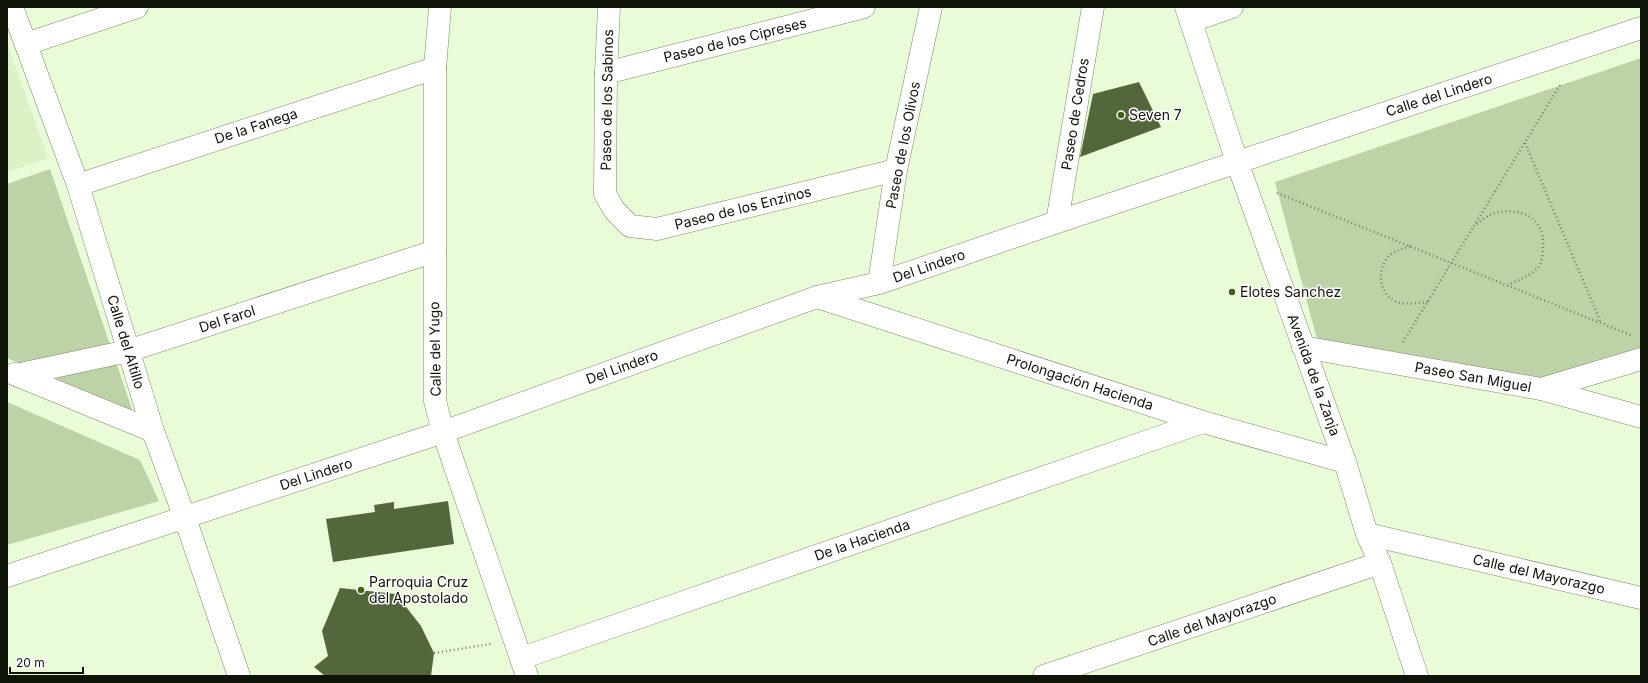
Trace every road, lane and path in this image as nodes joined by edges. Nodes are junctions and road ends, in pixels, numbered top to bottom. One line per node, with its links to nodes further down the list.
1 (12, 7): 11 (street, Calle del Altillo)
2 (137, 7): 11 (street)
3 (440, 7): 12 (street, Calle del Yugo)
4 (609, 7): 13 (street, Paseo de los Sabinos)
5 (864, 7): 13 (street, Paseo de los Cipreses)
6 (931, 7): 17 (street, Paseo de los Olivos)
7 (1093, 7): 21 (street, Paseo de Cedros)
8 (1232, 7): 9 (street)
9 (1188, 14): 16 (street, Avenida de la Zanja)
10 (1641, 28): 16 (street, Calle del Lindero)
11 (26, 44): 18 (street, Calle del Altillo)
12 (434, 68): 18 (street, De la Fanega); 24 (street, Calle del Yugo)
13 (606, 73): 20 (street, Paseo de los Sabinos)
14 (1560, 85): 15 (path)
15 (1524, 143): 22 (path); 29 (path)
16 (1237, 162): 21 (street, Del Lindero); 32 (street, Avenida de la Zanja)
17 (896, 170): 20 (street, Paseo de los Enzinos); 25 (street, Paseo de los Olivos)
18 (78, 185): 33 (street, Calle del Altillo)
19 (1278, 193): 23 (path)
20 (605, 194)
21 (1057, 222): 25 (street, Del Lindero)
22 (1474, 225): 26 (path); 28 (path)
23 (1410, 246): 26 (path); 28 (path)
24 (435, 251): 33 (street, Del Farol); 40 (street, Calle del Yugo)
25 (879, 283): 27 (street, Del Lindero)
26 (1507, 285): 29 (path)
27 (817, 297): 38 (street, Prolongación Hacienda); 40 (street, Del Lindero)
28 (1428, 302): 31 (path)
29 (1602, 323): 30 (path)
30 (1634, 336)
31 (1401, 345)
32 (1303, 347): 36 (street, Paseo San Miguel); 41 (street, Avenida de la Zanja)
33 (128, 351): 35 (street, Del Farol); 39 (street, Calle del Altillo)
34 (1641, 359): 36 (street)
35 (11, 373): 39 (street)
36 (1540, 389): 37 (street, Paseo San Miguel)
37 (1641, 416)
38 (1203, 422): 41 (street, Prolongación Hacienda); 49 (street, De la Hacienda)
39 (153, 431): 42 (street, Calle del Altillo)
40 (443, 432): 42 (street, Del Lindero); 49 (street, Calle del Yugo)
41 (1345, 462): 43 (street, Avenida de la Zanja)
42 (185, 518): 45 (street, Del Lindero); 50 (street, Calle del Altillo)
43 (1367, 534): 44 (street, Avenida de la Zanja); 46 (street, Calle del Mayorazgo)
44 (1380, 563): 51 (street, Calle del Mayorazgo); 52 (street, Avenida de la Zanja)
45 (7, 576)
46 (1641, 598)
47 (497, 643): 48 (path)
48 (434, 653)
49 (524, 667)
50 (239, 676)
51 (1044, 676)
52 (1417, 676)

